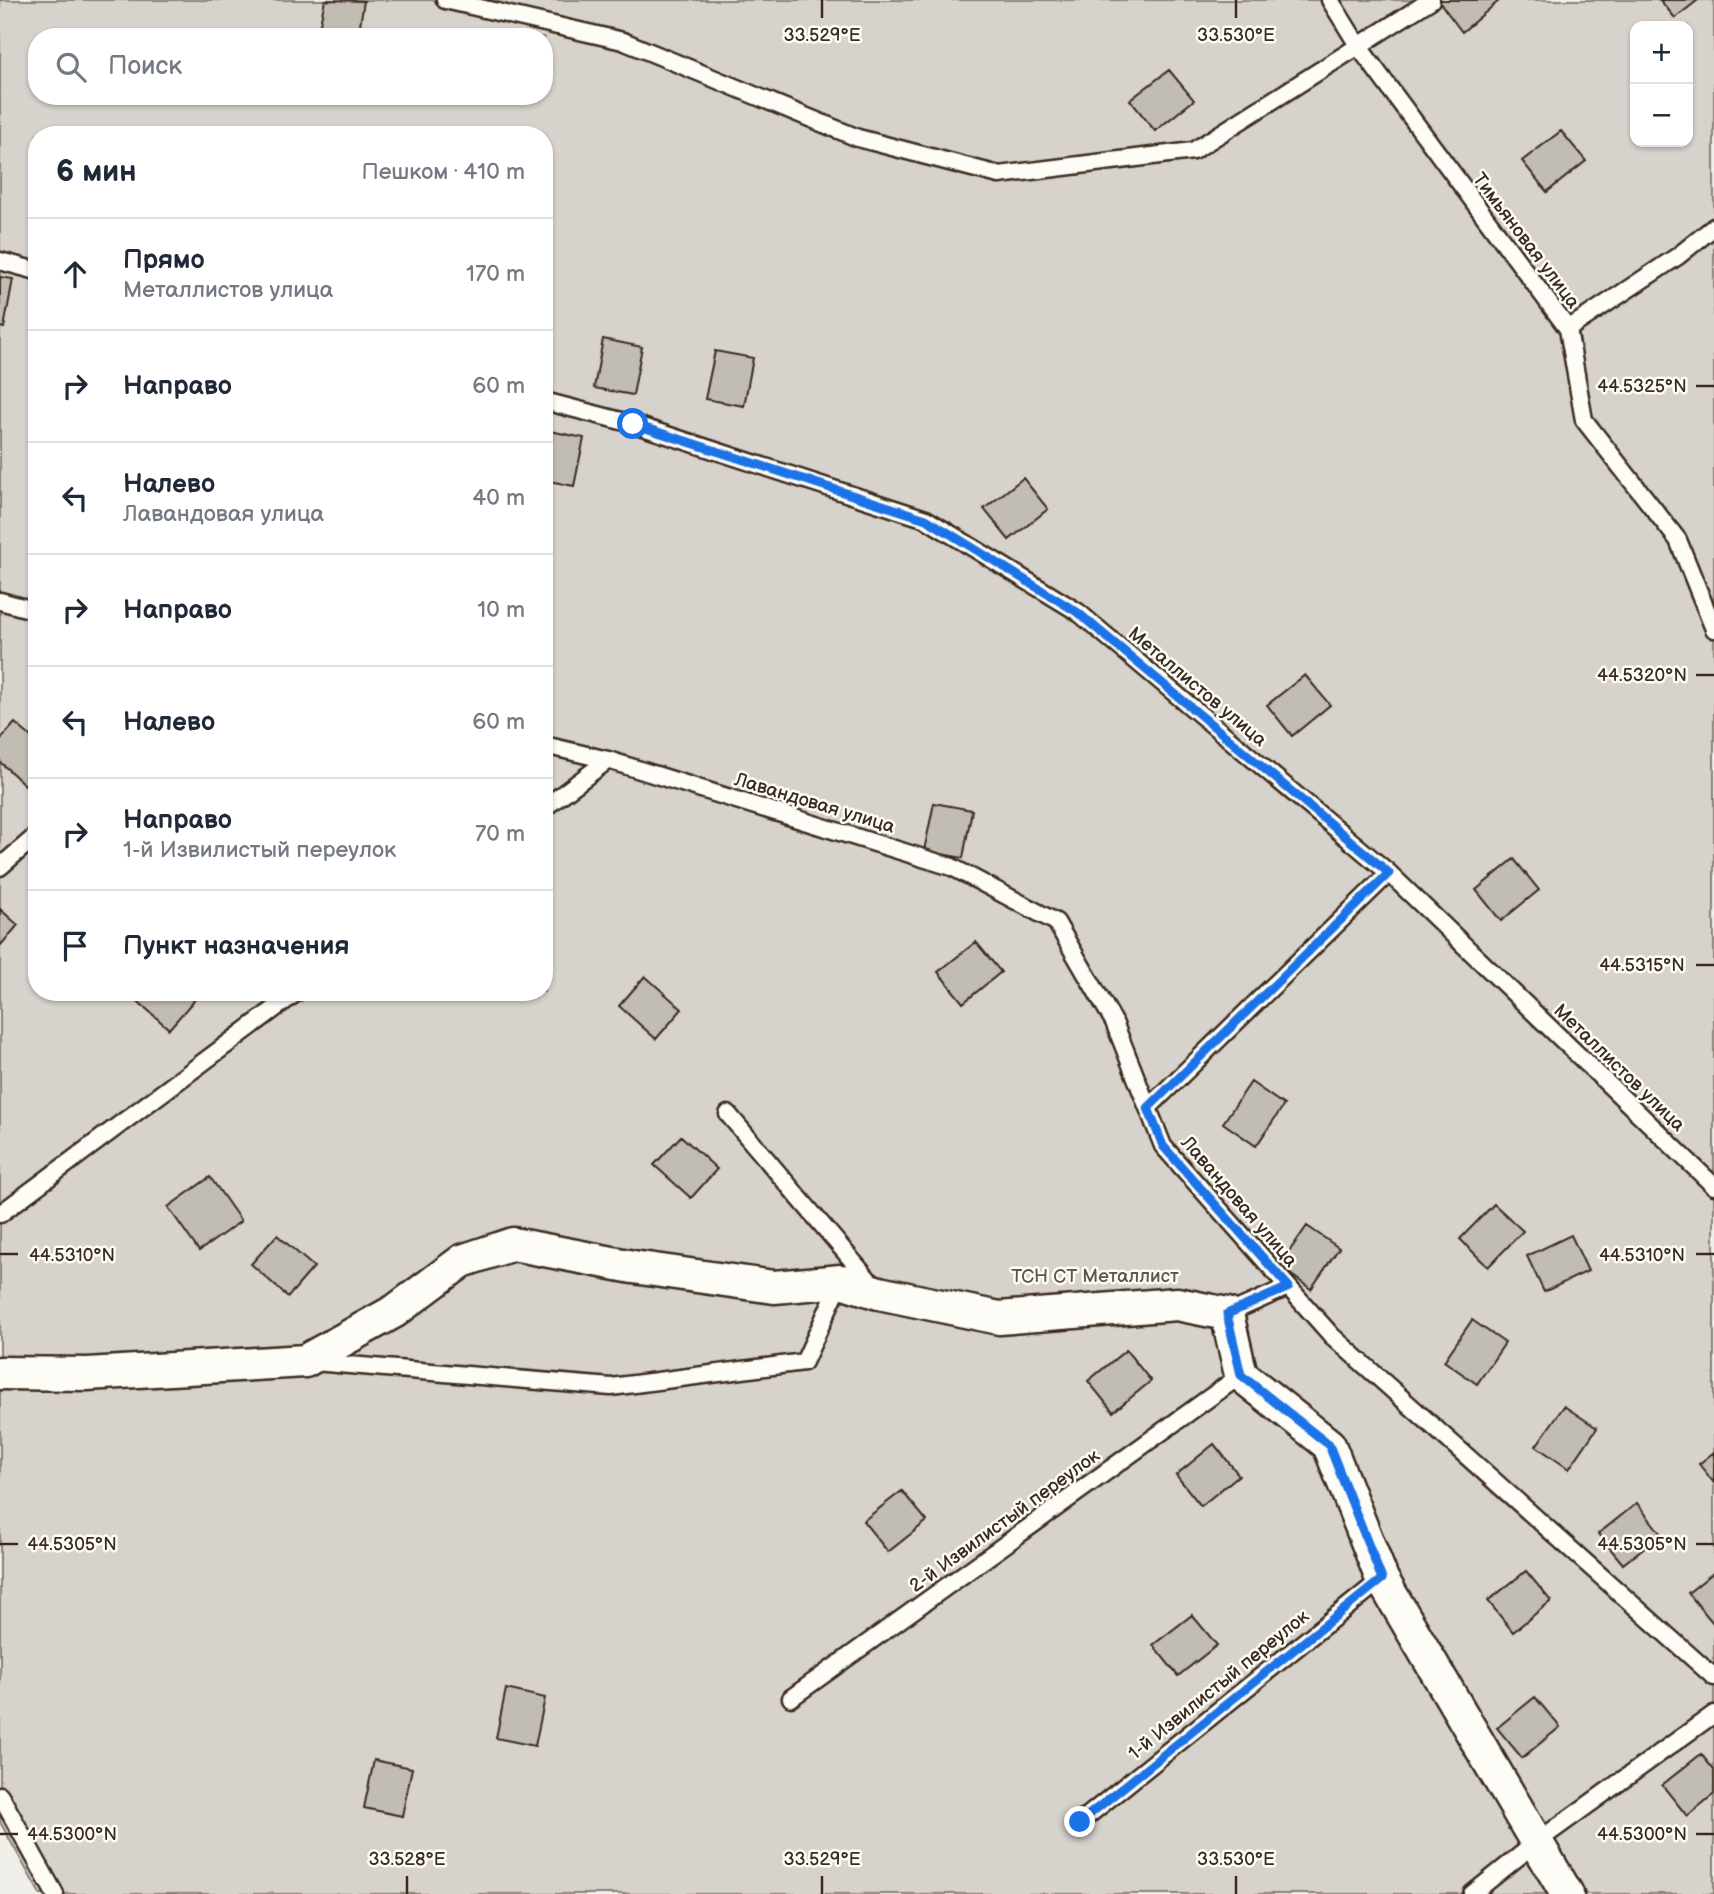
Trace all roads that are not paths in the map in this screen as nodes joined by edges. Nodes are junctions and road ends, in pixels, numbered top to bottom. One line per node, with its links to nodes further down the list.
1 (445, 0): 4 (lane)
2 (1330, 0): 4 (lane, Тимьяновая улица)
3 (1431, 0): 4 (lane)
4 (1359, 47): 8 (lane, Тимьяновая улица)
5 (1714, 228): 8 (lane)
6 (0, 261): 7 (lane)
7 (28, 269)
8 (1568, 329): 12 (lane, Тимьяновая улица)
9 (553, 403): 18 (lane, Металлистов улица)
10 (0, 601): 11 (lane)
11 (28, 609)
12 (1714, 629)
13 (553, 747): 14 (lane, Лавандовая улица)
14 (608, 760): 15 (lane); 20 (lane, Лавандовая улица)
15 (553, 801)
16 (28, 843): 17 (lane)
17 (0, 867)
18 (1389, 873): 20 (lane); 22 (lane, Металлистов улица)
19 (285, 1001): 23 (lane)
20 (1148, 1108): 25 (lane, Лавандовая улица)
21 (728, 1114): 26 (lane)
22 (1714, 1186)
23 (0, 1214)
24 (841, 1280): 26 (street); 28 (street); 28 (lane)
25 (1289, 1287): 27 (lane); 32 (lane, Лавандовая улица)
26 (879, 1293): 27 (street)
27 (1227, 1314): 30 (street)
28 (305, 1361): 29 (street)
29 (0, 1373)
30 (1241, 1375): 31 (street); 33 (lane, 2-й Извилистый переулок)
31 (1382, 1579): 36 (lane, 1-й Извилистый переулок); 37 (street)
32 (1714, 1677)
33 (791, 1698)
34 (1714, 1714): 37 (lane)
35 (0, 1795): 38 (lane)
36 (1080, 1822)
37 (1538, 1841): 39 (lane); 40 (street)
38 (55, 1894)
39 (1472, 1894)
40 (1567, 1894)

